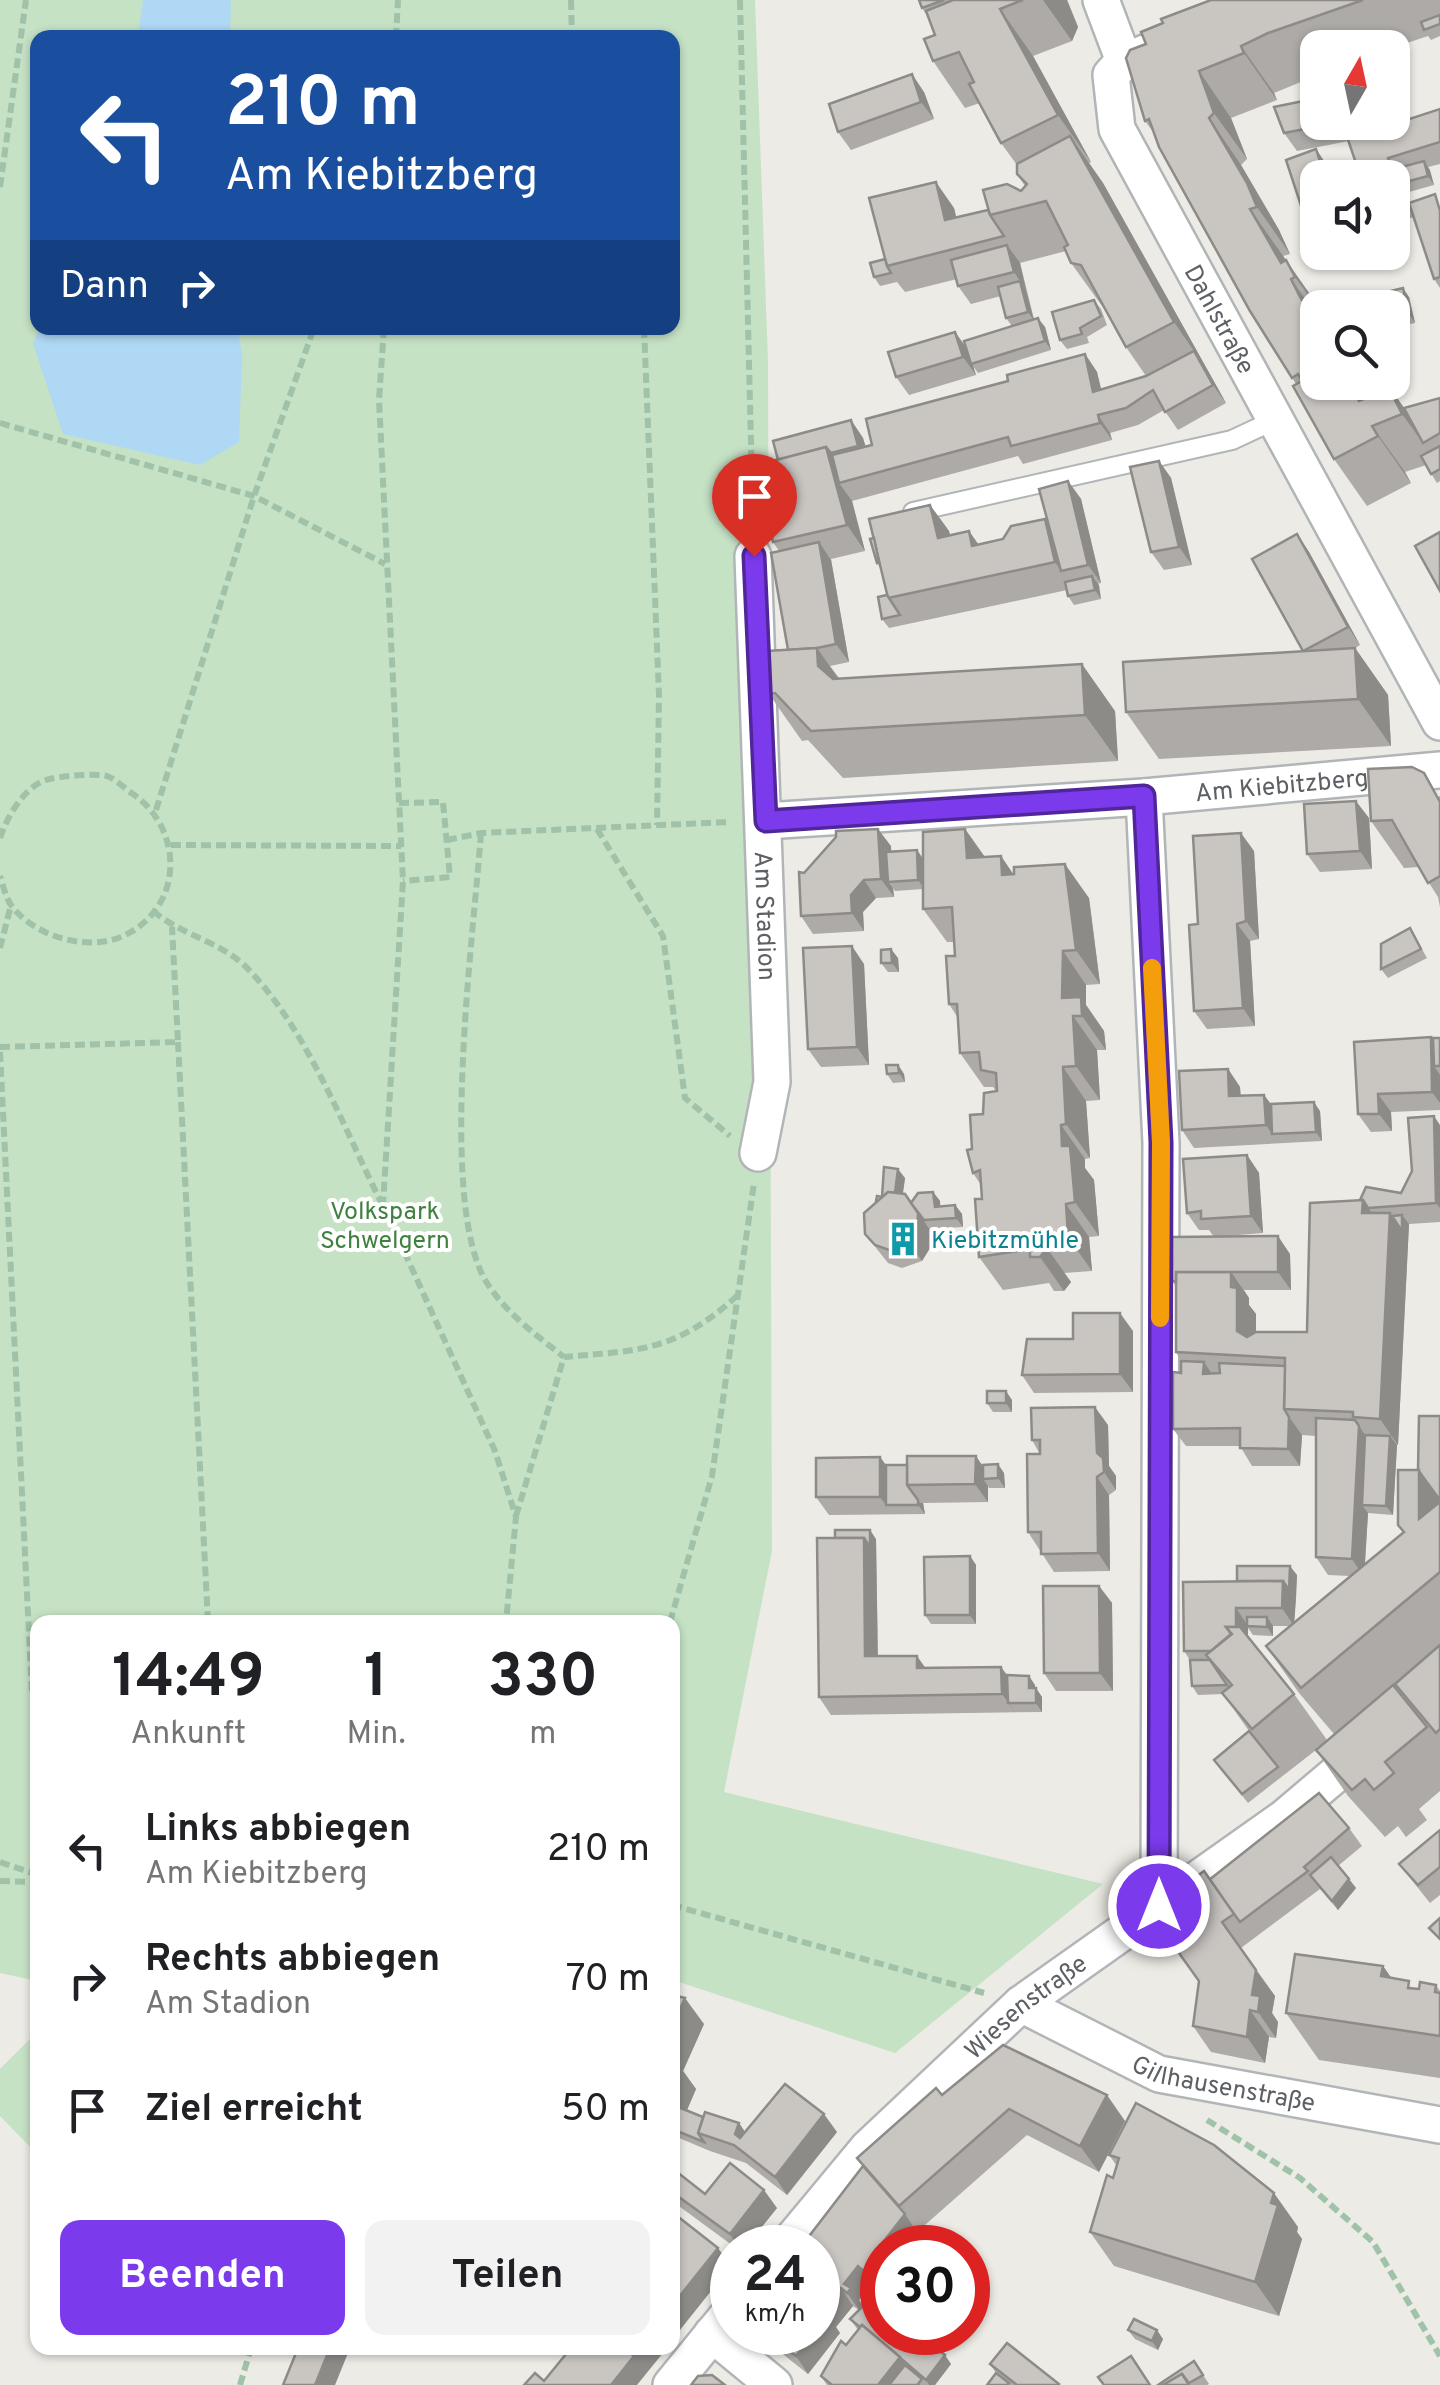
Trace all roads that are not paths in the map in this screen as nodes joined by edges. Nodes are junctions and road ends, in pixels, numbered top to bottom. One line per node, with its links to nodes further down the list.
1 (1102, 0): 3 (street)
2 (1195, 34): 3 (street)
3 (1124, 61): 4 (street, Dahlstraße)
4 (1275, 420): 5 (lane); 7 (street, Dahlstraße)
5 (898, 516)
6 (754, 556): 10 (street, Am Stadion)
7 (1440, 722)
8 (1440, 770): 9 (street, Am Kiebitzberg)
9 (1144, 796): 10 (street, Am Kiebitzberg); 13 (street)
10 (766, 821): 11 (street, Am Stadion)
11 (758, 1153)
12 (1440, 1686): 13 (street, Wiesenstraße)
13 (1159, 1906): 14 (street, Wiesenstraße)
14 (1021, 2004): 15 (street, Gillhausenstraße); 16 (street, Wiesenstraße)
15 (1440, 2126)
16 (803, 2225)
17 (710, 2337): 19 (street)
18 (749, 2355): 20 (street)
19 (671, 2385)
20 (774, 2385)

